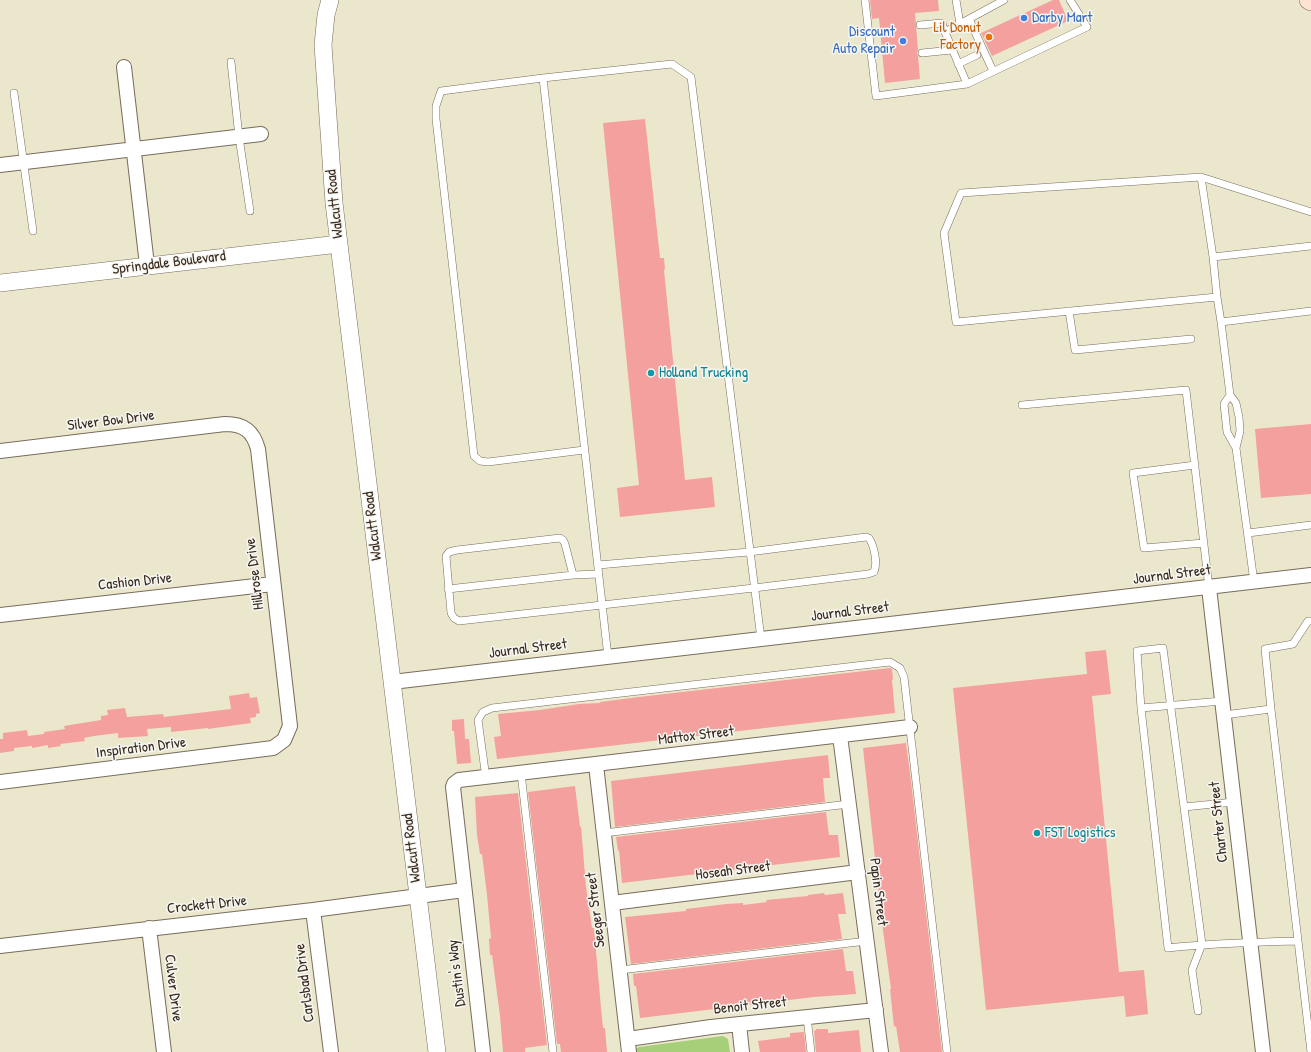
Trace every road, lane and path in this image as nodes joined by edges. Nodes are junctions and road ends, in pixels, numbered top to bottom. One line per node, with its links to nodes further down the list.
1 (330, 0): 32 (street, Walcutt Road)
2 (865, 0): 21 (lane)
3 (956, 0): 10 (lane)
4 (1004, 0): 6 (lane)
5 (1070, 0): 19 (lane)
6 (994, 2): 8 (lane)
7 (976, 6): 8 (lane)
8 (980, 13): 9 (lane)
9 (969, 20): 10 (lane); 19 (lane)
10 (960, 24): 12 (lane)
11 (920, 25): 12 (lane)
12 (945, 32): 13 (lane)
13 (952, 50): 14 (lane); 17 (lane)
14 (922, 52)
15 (977, 55): 17 (lane)
16 (231, 62): 24 (lane)
17 (958, 64): 21 (lane)
18 (124, 67): 25 (street)
19 (993, 71): 21 (lane)
20 (543, 78): 46 (lane); 46 (lane); 52 (lane)
21 (967, 84)
22 (14, 93): 26 (lane)
23 (261, 134): 24 (street)
24 (239, 136): 25 (street); 29 (lane)
25 (134, 150): 26 (street); 35 (street)
26 (24, 163): 27 (street); 31 (lane)
27 (0, 166)
28 (1201, 177): 30 (lane); 34 (lane); 38 (lane)
29 (250, 211)
30 (1311, 212)
31 (33, 231)
32 (339, 244): 35 (street, Springdale Boulevard); 67 (street, Walcutt Road)
33 (1311, 246): 34 (lane)
34 (1213, 257): 37 (lane)
35 (147, 265): 36 (street, Springdale Boulevard)
36 (0, 283)
37 (1217, 297): 38 (lane); 40 (lane)
38 (1069, 311): 41 (lane)
39 (1311, 311): 40 (lane)
40 (1221, 322): 42 (lane)
41 (1191, 339)
42 (1230, 395): 45 (lane); 45 (lane)
43 (1022, 405): 48 (lane)
44 (225, 424): 47 (street, Silver Bow Drive); 58 (street, Hillrose Drive)
45 (1236, 448): 50 (lane)
46 (584, 450): 53 (lane)
47 (0, 451)
48 (1195, 465): 51 (lane); 51 (lane)
49 (1311, 525): 50 (lane)
50 (1248, 532): 57 (lane)
51 (1204, 543): 60 (lane)
52 (749, 552): 53 (lane); 59 (lane); 59 (lane)
53 (598, 565): 54 (lane)
54 (598, 574): 55 (lane); 62 (lane)
55 (573, 575): 61 (lane); 61 (lane)
56 (1311, 575): 57 (street, Journal Street)
57 (1254, 582): 60 (street, Journal Street)
58 (273, 584): 63 (street, Cashion Drive); 74 (street, Hillrose Drive)
59 (754, 588): 62 (lane); 65 (lane)
60 (1209, 588): 65 (street, Journal Street); 70 (street, Charter Street)
61 (448, 589): 62 (lane)
62 (602, 605): 66 (lane)
63 (0, 615)
64 (1311, 621): 71 (lane)
65 (761, 639): 66 (street, Journal Street)
66 (608, 657): 67 (street, Journal Street)
67 (392, 682): 85 (street, Walcutt Road)
68 (1170, 705): 69 (lane); 69 (lane); 70 (lane); 81 (lane)
69 (1141, 708): 92 (lane)
70 (1223, 708): 71 (lane); 79 (street, Charter Street)
71 (1271, 709): 90 (lane)
72 (910, 727): 73 (street, Mattox Street); 77 (lane); 108 (lane)
73 (840, 736): 75 (street, Mattox Street); 80 (street, Papin Street)
74 (284, 740): 78 (street, Inspiration Drive)
75 (596, 765): 76 (street, Mattox Street); 82 (street, Seeger Street)
76 (521, 773): 77 (street, Mattox Street); 104 (lane)
77 (486, 778): 84 (street, Dustin's Way)
78 (0, 782)
79 (1234, 802): 81 (lane); 91 (street, Charter Street)
80 (849, 804): 82 (lane); 83 (street, Papin Street)
81 (1184, 807): 92 (lane)
82 (604, 833): 86 (street, Seeger Street)
83 (858, 872): 86 (street, Hoseah Street); 89 (street, Papin Street)
84 (464, 890): 85 (street); 103 (street, Dustin's Way)
85 (418, 896): 87 (street, Crockett Drive); 102 (street, Walcutt Road)
86 (612, 903): 94 (street, Seeger Street)
87 (313, 910): 88 (street, Crockett Drive); 101 (street, Carlsbad Drive)
88 (148, 928): 93 (street, Crockett Drive); 100 (street, Culver Drive)
89 (867, 941): 94 (lane); 95 (street, Papin Street)
90 (1298, 941): 91 (lane); 110 (lane)
91 (1249, 942): 92 (lane); 109 (street, Charter Street)
92 (1202, 944): 96 (lane)
93 (0, 946)
94 (620, 970): 99 (street, Seeger Street)
95 (876, 1010): 97 (street, Benoit Street); 107 (street, Papin Street)
96 (1198, 1012)
97 (807, 1017): 98 (street, Benoit Street); 106 (lane)
98 (739, 1024): 99 (street, Benoit Street); 105 (street)
99 (628, 1046)
100 (164, 1052)
101 (331, 1052)
102 (437, 1052)
103 (483, 1052)
104 (553, 1052)
105 (742, 1052)
106 (811, 1052)
107 (881, 1052)
108 (947, 1052)
109 (1263, 1052)
110 (1311, 1052)

